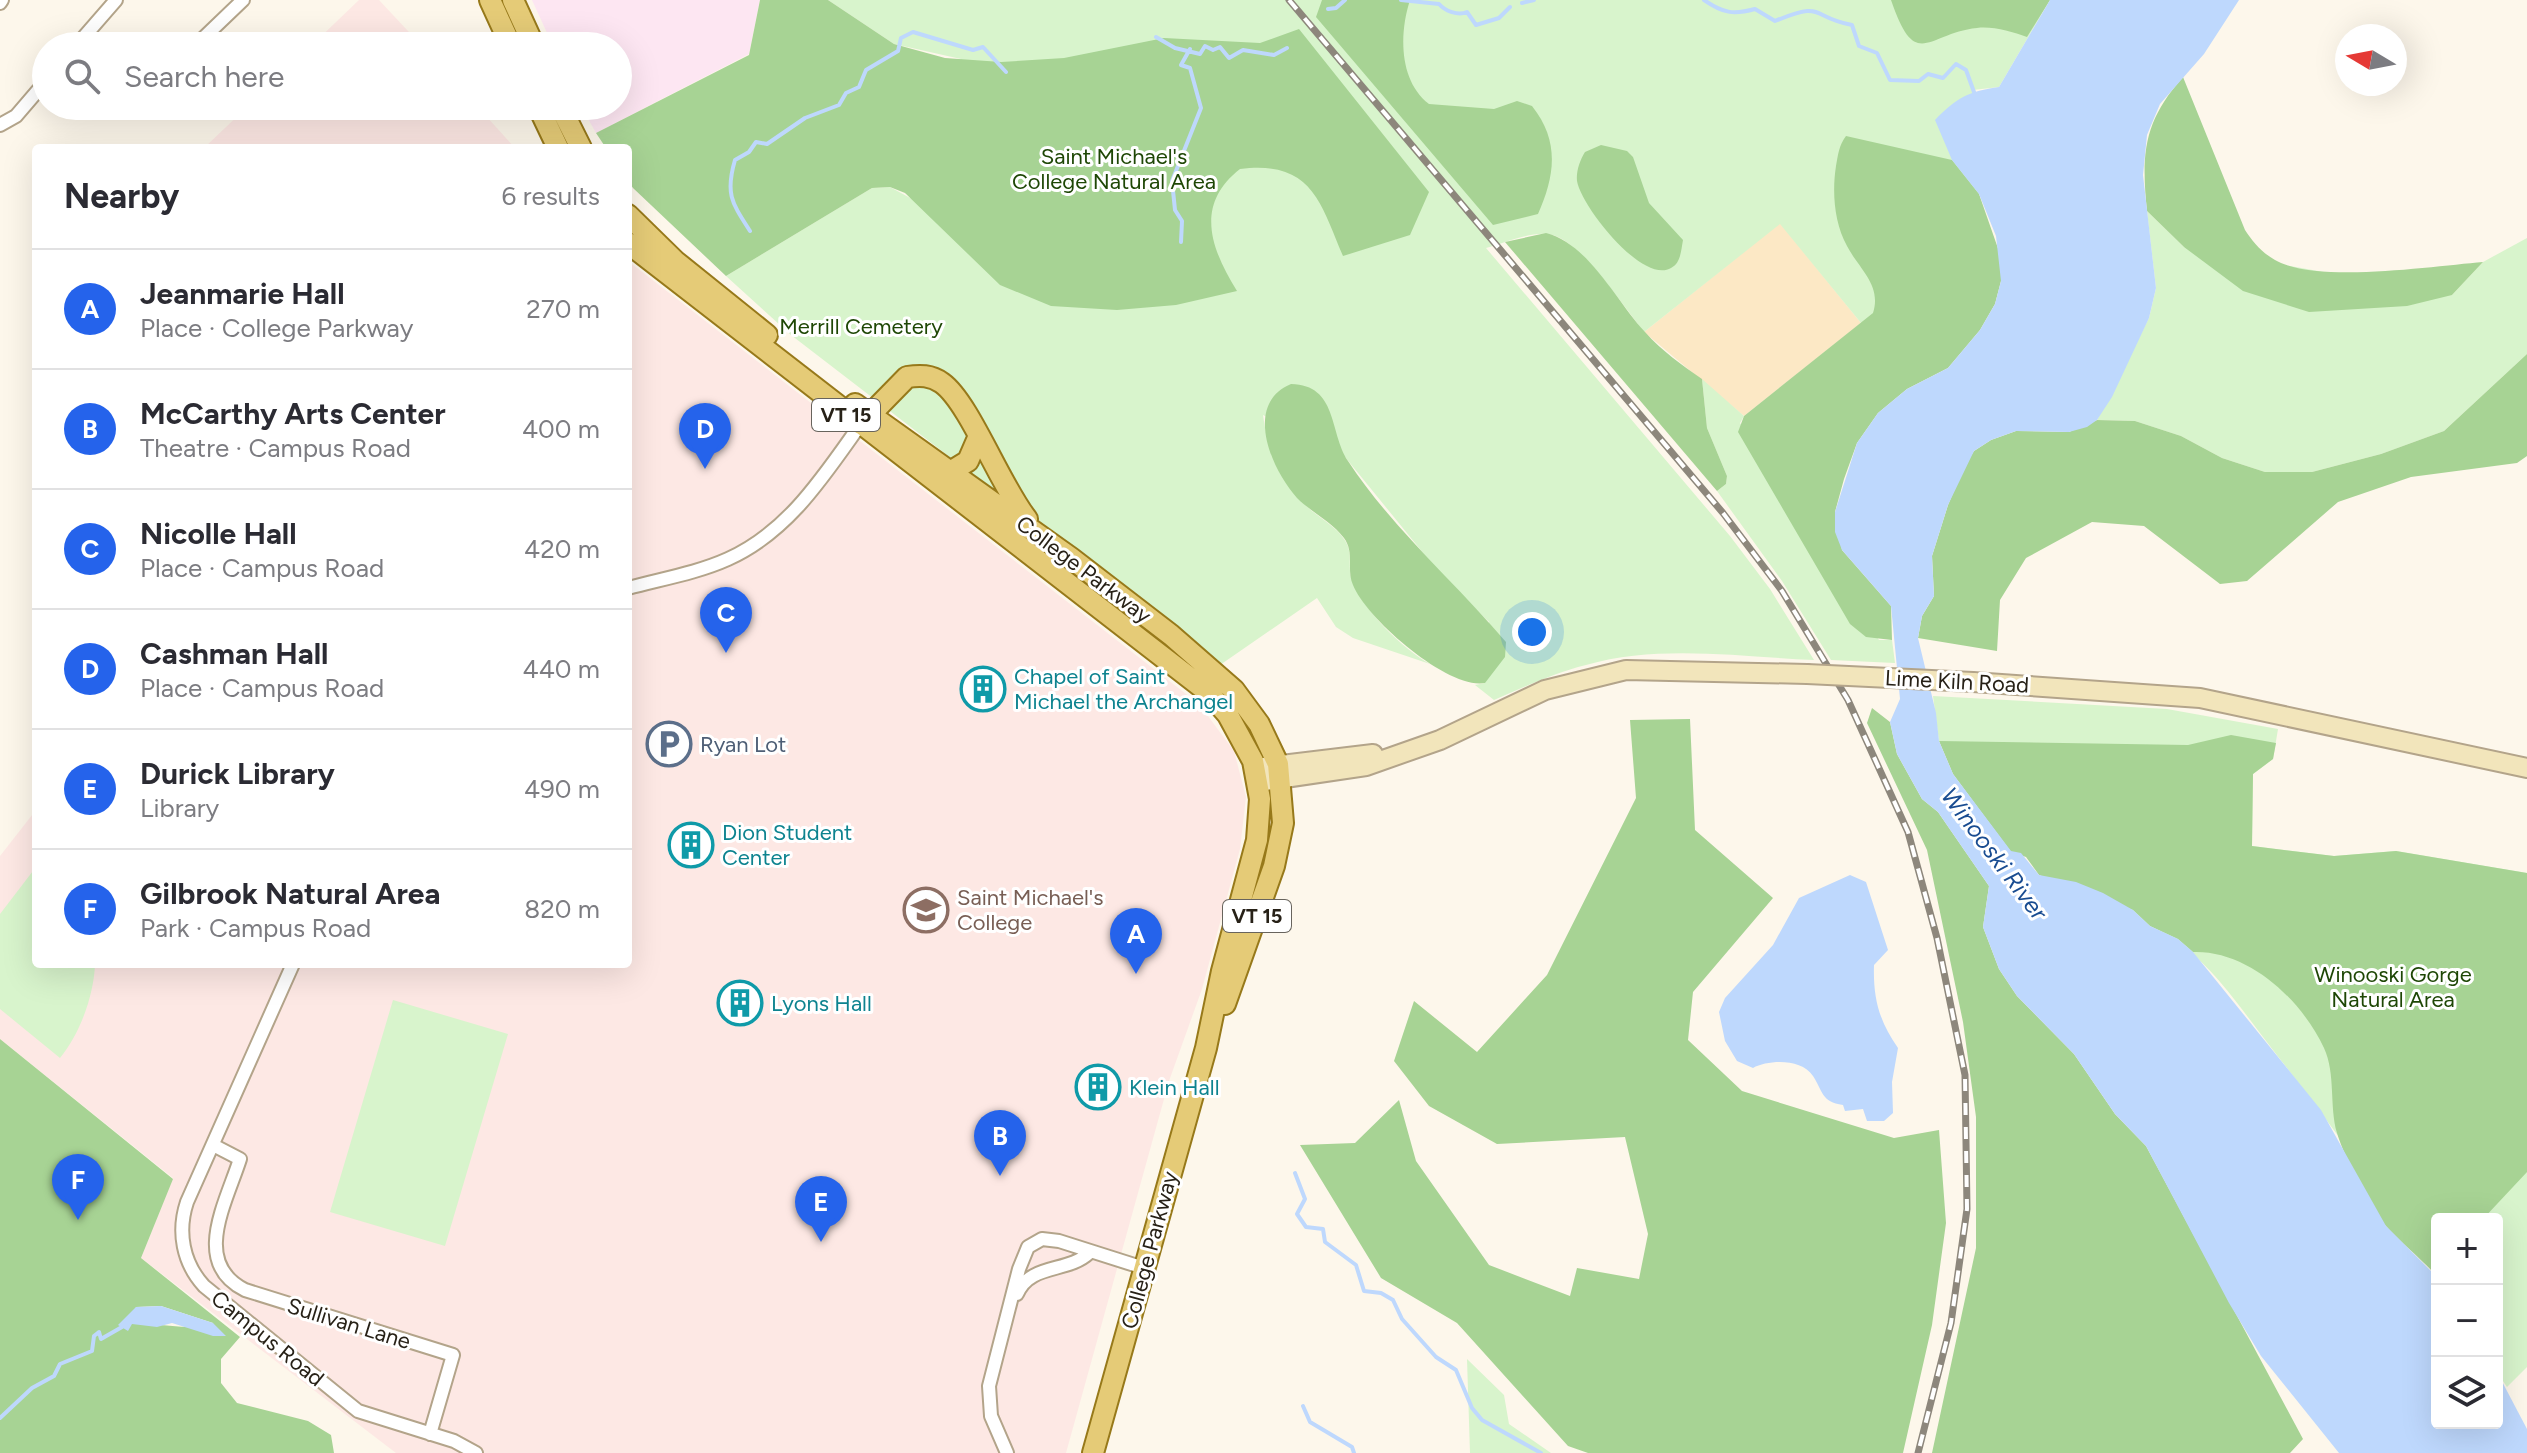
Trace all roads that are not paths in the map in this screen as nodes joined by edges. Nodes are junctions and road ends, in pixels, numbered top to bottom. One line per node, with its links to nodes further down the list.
1 (116, 0): 5 (street)
2 (243, 0): 6 (street)
3 (490, 0): 7 (main road)
4 (513, 0): 8 (main road)
5 (88, 32)
6 (210, 32)
7 (505, 32)
8 (528, 32)
9 (32, 97): 12 (street)
10 (545, 120): 13 (main road)
11 (567, 120): 14 (main road)
12 (0, 125)
13 (556, 144)
14 (579, 144)
15 (632, 219): 17 (main road, College Parkway / VT 15)
16 (632, 246): 17 (main road, College Parkway / VT 15)
17 (865, 420): 18 (main road); 19 (main road, College Parkway / VT 15); 20 (main road, College Parkway / VT 15); 22 (street)
18 (978, 438): 19 (main road); 21 (main road)
19 (953, 472): 20 (main road); 21 (main road, College Parkway / VT 15)
20 (933, 480): 25 (main road, College Parkway / VT 15)
21 (1042, 537): 24 (main road, College Parkway / VT 15)
22 (632, 587)
23 (2527, 768): 24 (main road, Lime Kiln Road, bridge)
24 (1280, 771): 25 (main road, Lime Kiln Road); 27 (main road, College Parkway / VT 15)
25 (1257, 775): 27 (main road, College Parkway / VT 15)
26 (291, 968): 28 (street, Campus Road)
27 (1206, 1048): 30 (main road, College Parkway / VT 15)
28 (213, 1145): 32 (street, Campus Road); 32 (street, Sullivan Lane)
29 (1089, 1253): 30 (street); 31 (street); 31 (street)
30 (1144, 1268): 35 (main road, College Parkway / VT 15)
31 (1012, 1305): 34 (street)
32 (430, 1434): 33 (street, Campus Road)
33 (476, 1453)
34 (1007, 1453)
35 (1093, 1453)

